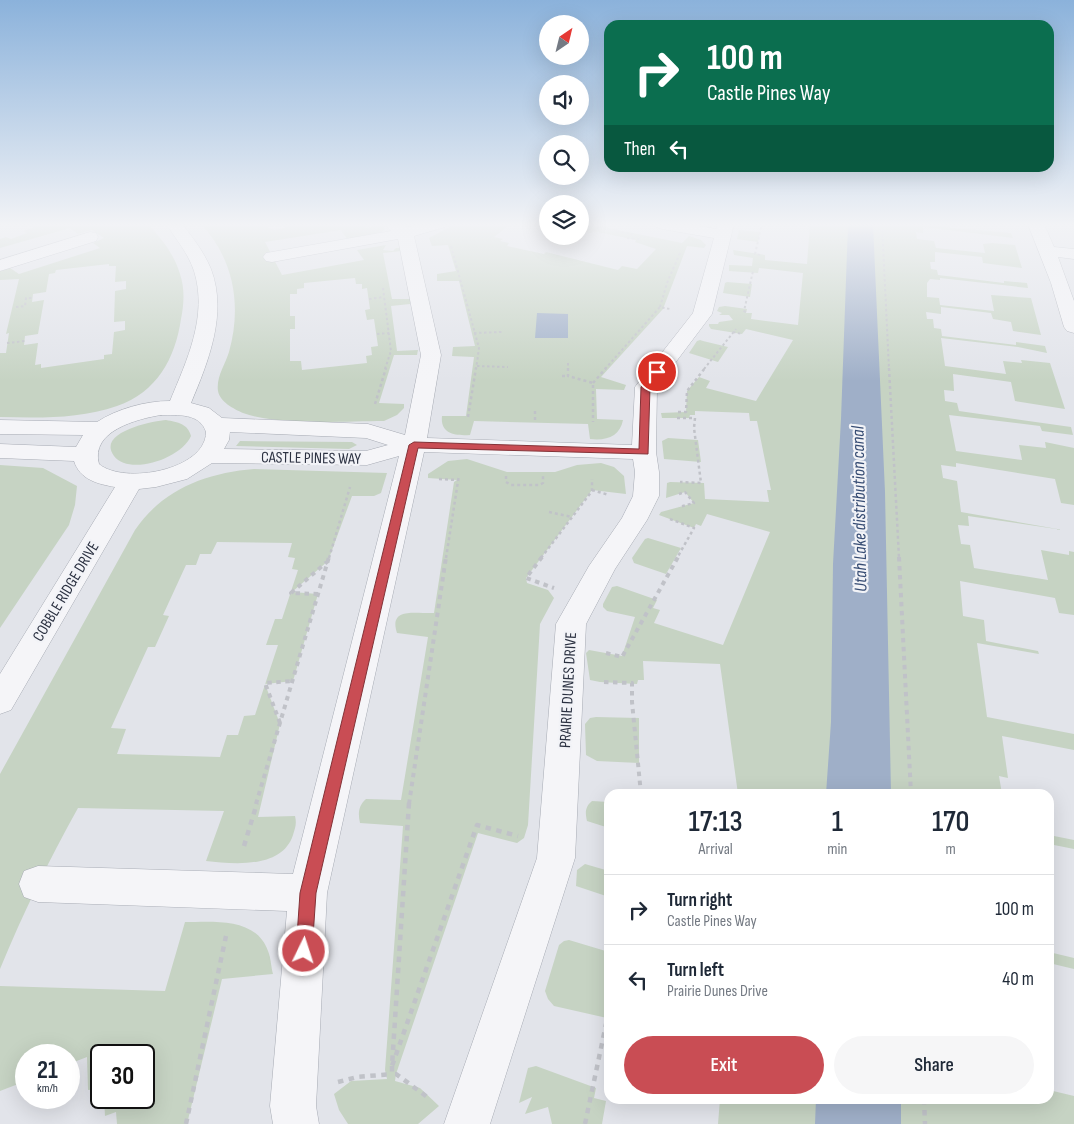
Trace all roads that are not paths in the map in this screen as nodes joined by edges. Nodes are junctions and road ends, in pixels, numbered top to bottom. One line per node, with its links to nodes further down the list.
1 (204, 276): 6 (street)
2 (411, 276): 10 (street)
3 (712, 276): 12 (street, PRAIRIE DUNES DRIVE)
4 (1057, 276): 5 (street)
5 (1074, 327)
6 (178, 408): 7 (street); 9 (street)
7 (216, 425): 10 (street, CASTLE PINES WAY); 14 (street)
8 (0, 427): 9 (street)
9 (104, 429): 13 (street)
10 (414, 445): 12 (street, CASTLE PINES WAY); 14 (street, CASTLE PINES WAY); 18 (street)
11 (0, 451): 13 (street)
12 (644, 452): 20 (street, PRAIRIE DUNES DRIVE)
13 (86, 454): 15 (street)
14 (207, 456): 15 (street)
15 (131, 482): 16 (street, COBBLE RIDGE DRIVE)
16 (0, 701)
17 (38, 884): 18 (street)
18 (308, 893): 19 (street)
19 (296, 1124)
20 (467, 1124)

